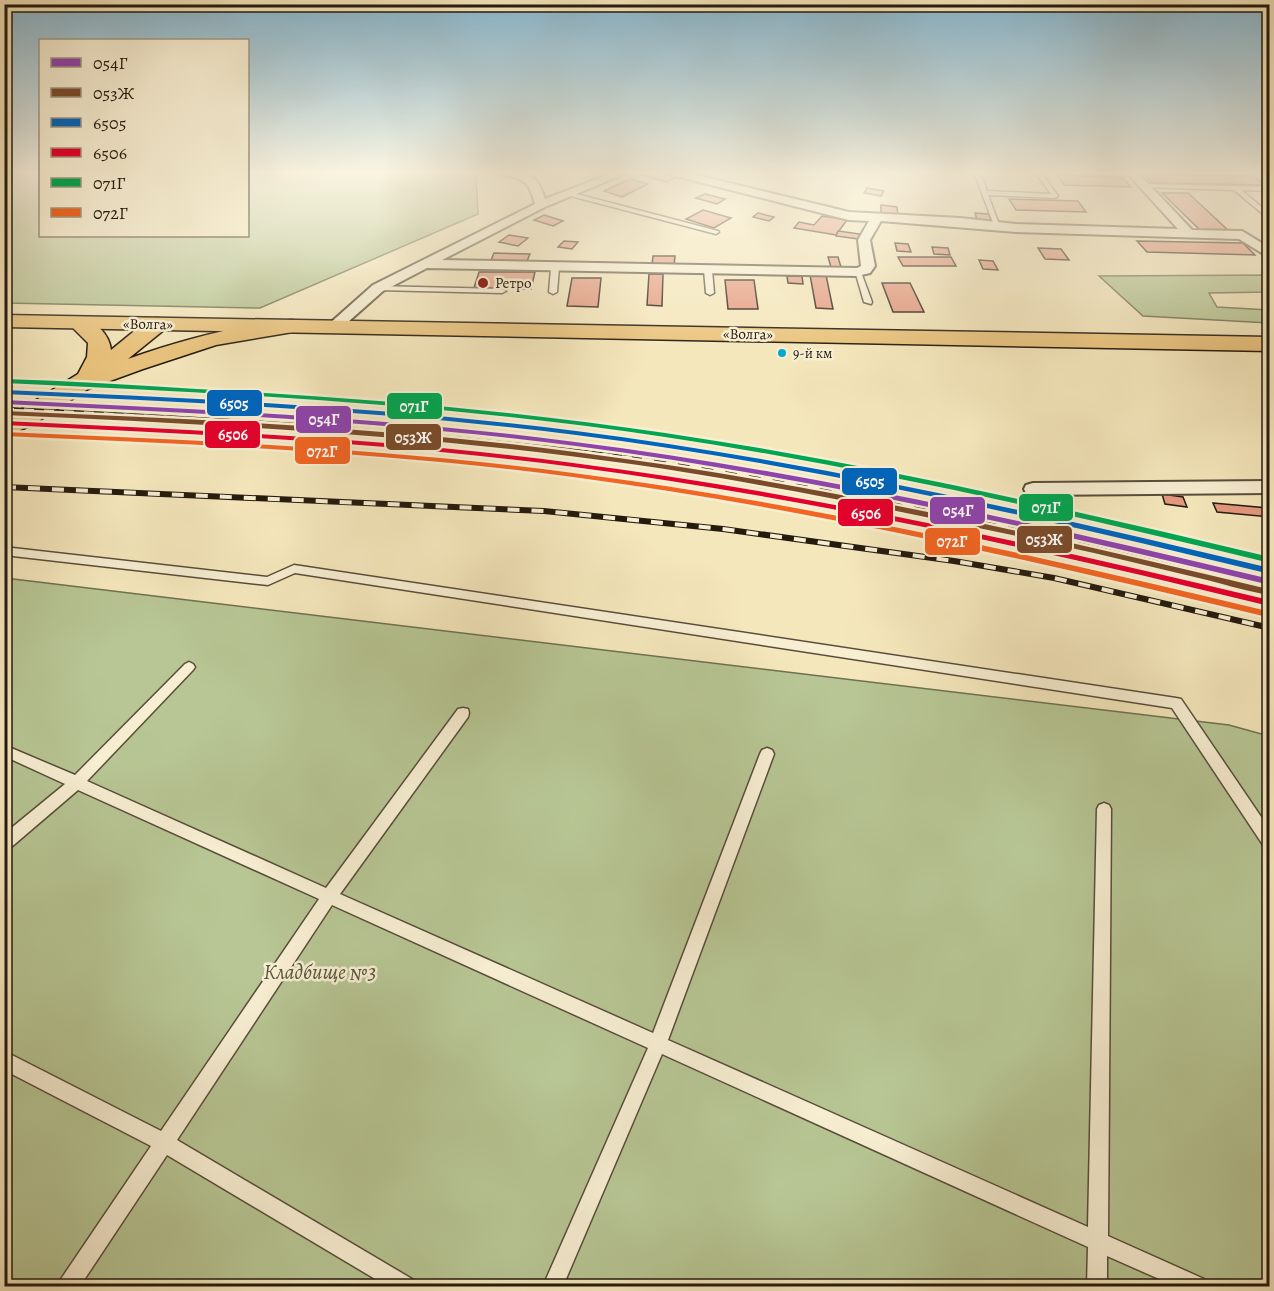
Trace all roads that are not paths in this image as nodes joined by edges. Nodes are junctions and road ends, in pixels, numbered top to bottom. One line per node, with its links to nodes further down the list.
1 (486, 232): 6 (street)
2 (869, 232): 9 (street)
3 (1141, 232): 4 (street)
4 (1189, 234): 5 (street)
5 (1269, 254)
6 (422, 264): 7 (street); 10 (street)
7 (555, 268): 8 (street); 12 (lane)
8 (708, 270): 9 (street); 13 (lane)
9 (856, 272): 14 (lane)
10 (378, 288): 11 (lane); 19 (street)
11 (502, 291)
12 (552, 292)
13 (710, 293)
14 (868, 302)
15 (4, 321): 16 (main road, «Волга»)
16 (79, 323): 17 (main road, «Волга»); 21 (main road)
17 (158, 324): 18 (main road, «Волга»); 21 (main road)
18 (291, 326): 19 (main road, «Волга»); 21 (main road)
19 (334, 327): 20 (main road, «Волга»)
20 (1269, 344)
21 (85, 382): 22 (main road)
22 (4, 430)
23 (1269, 487): 24 (street)
24 (1034, 489)
25 (4, 551): 32 (lane)
26 (189, 667): 30 (lane)
27 (463, 713): 34 (lane)
28 (4, 750): 30 (lane)
29 (767, 754): 35 (lane)
30 (77, 782): 33 (lane); 34 (lane)
31 (1104, 809): 38 (lane)
32 (1269, 843)
33 (4, 844)
34 (330, 895): 35 (lane); 37 (lane)
35 (658, 1044): 38 (lane); 41 (lane)
36 (4, 1060): 37 (lane)
37 (165, 1143): 39 (lane); 40 (lane)
38 (1098, 1240): 42 (lane); 43 (lane)
39 (68, 1287)
40 (405, 1287)
41 (553, 1287)
42 (1097, 1287)
43 (1197, 1287)

